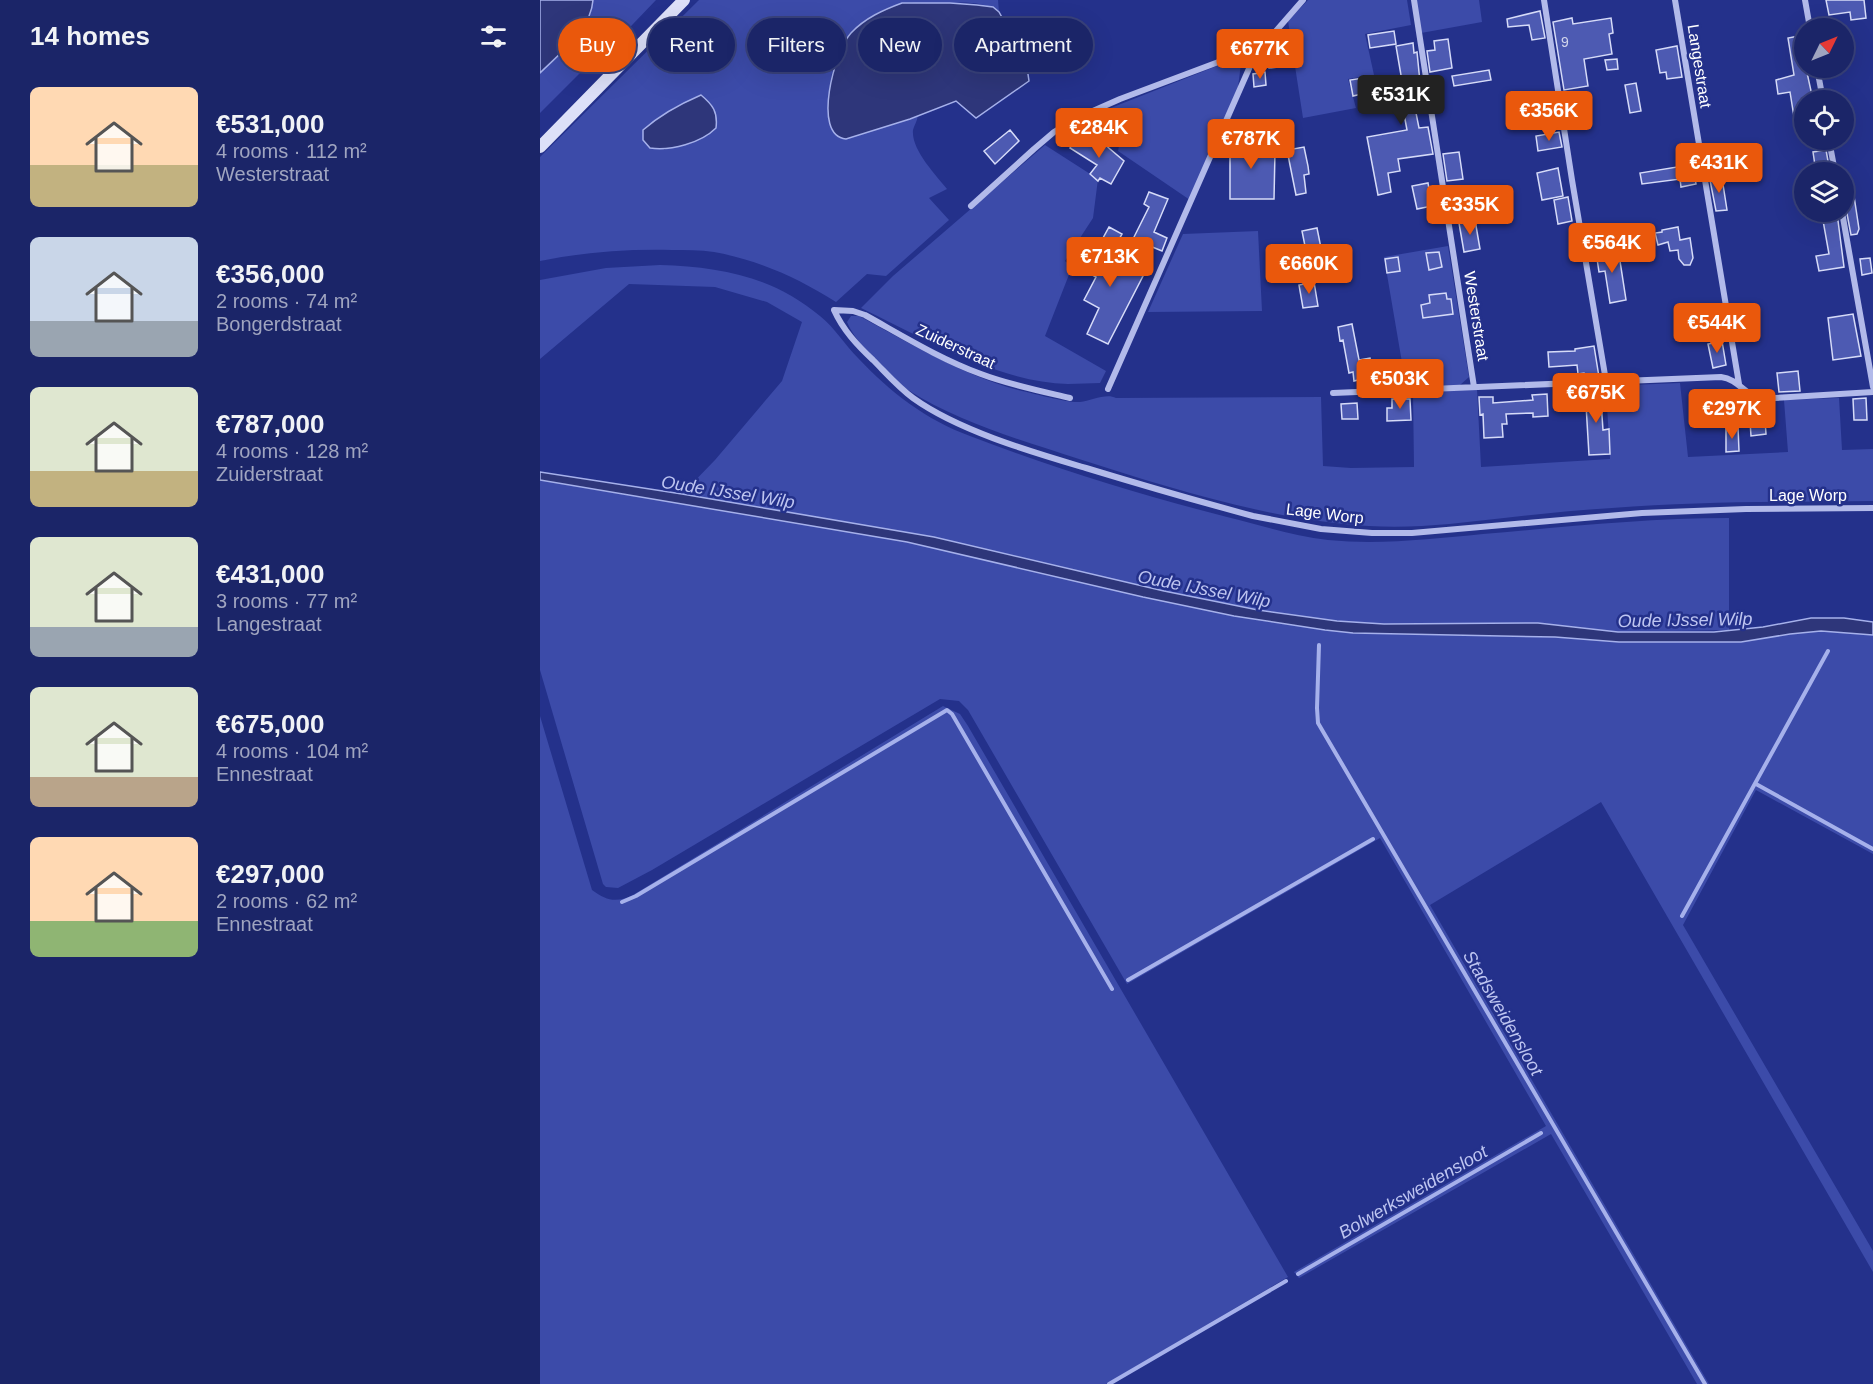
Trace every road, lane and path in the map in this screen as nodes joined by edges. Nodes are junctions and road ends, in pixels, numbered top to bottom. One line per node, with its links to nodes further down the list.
1 (684, 0): 9 (main road)
2 (1303, 0): 8 (street)
3 (1414, 0): 15 (street, Westerstraat)
4 (1544, 0): 13 (street)
5 (1675, 0): 14 (street, Langestraat)
6 (1805, 0): 7 (street)
7 (1808, 18)
8 (1261, 46): 10 (street); 17 (street)
9 (540, 147)
10 (971, 206)
11 (1844, 222): 16 (street)
12 (834, 310): 20 (street, Zuiderstraat); 21 (street, Lage Worp)
13 (1606, 381): 14 (street); 15 (street)
14 (1739, 384): 18 (street)
15 (1474, 387): 19 (street)
16 (1873, 387)
17 (1108, 389)
18 (1873, 392)
19 (1333, 393)
20 (1070, 398)
21 (1873, 508)

